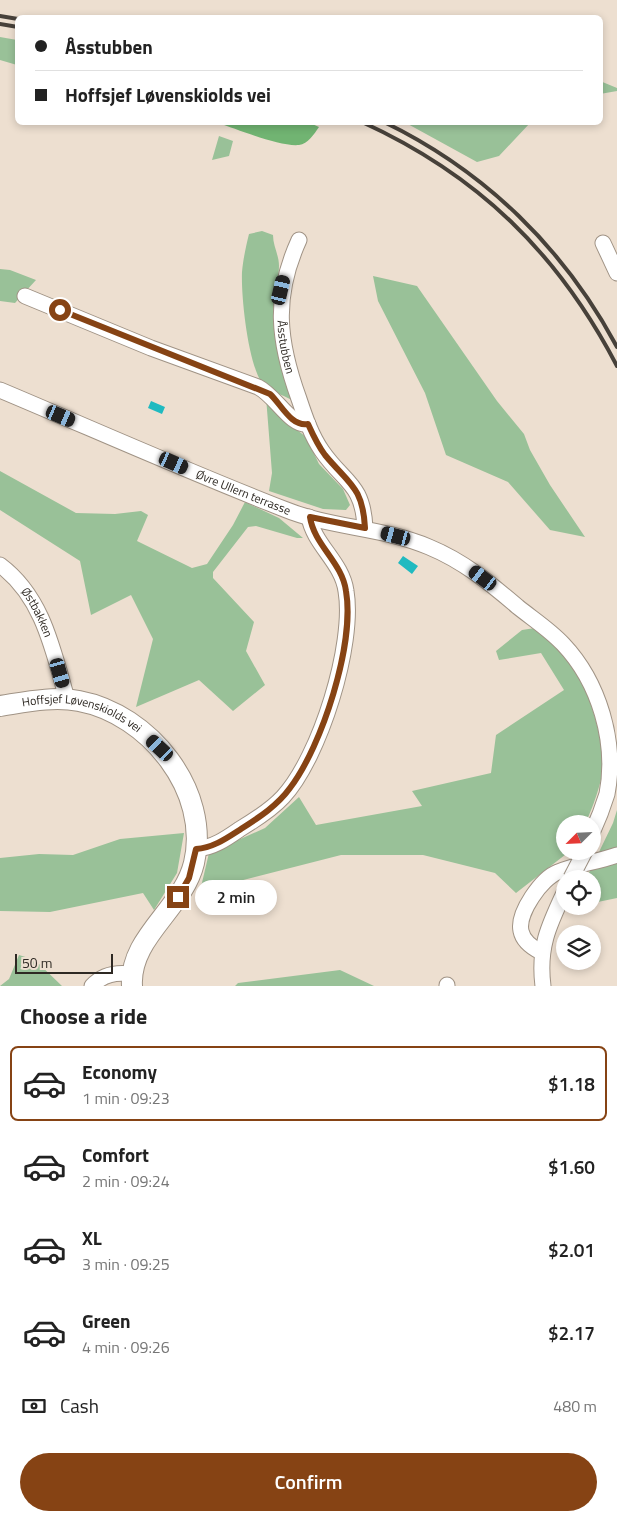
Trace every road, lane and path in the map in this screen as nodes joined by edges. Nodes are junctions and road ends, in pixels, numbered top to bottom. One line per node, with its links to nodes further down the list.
1 (299, 240): 6 (street, Åsstubben)
2 (603, 243): 3 (street)
3 (617, 273)
4 (25, 296): 6 (street)
5 (0, 390): 7 (street, Øvre Ullern terrasse)
6 (308, 424): 8 (street, Åsstubben)
7 (310, 517): 8 (street, Øvre Ullern terrasse); 13 (street)
8 (365, 528): 12 (street, Øvre Ullern terrasse)
9 (0, 565): 10 (street, Østbakken)
10 (67, 699): 11 (street, Hoffsjef Løvenskiolds vei); 13 (street, Hoffsjef Løvenskiolds vei)
11 (0, 706)
12 (599, 815)
13 (196, 849): 17 (street, Hoffsjef Løvenskiolds vei)
14 (617, 855): 16 (street)
15 (556, 911): 16 (street)
16 (542, 952): 19 (street)
17 (132, 980): 18 (street)
18 (92, 986)
19 (543, 986)

